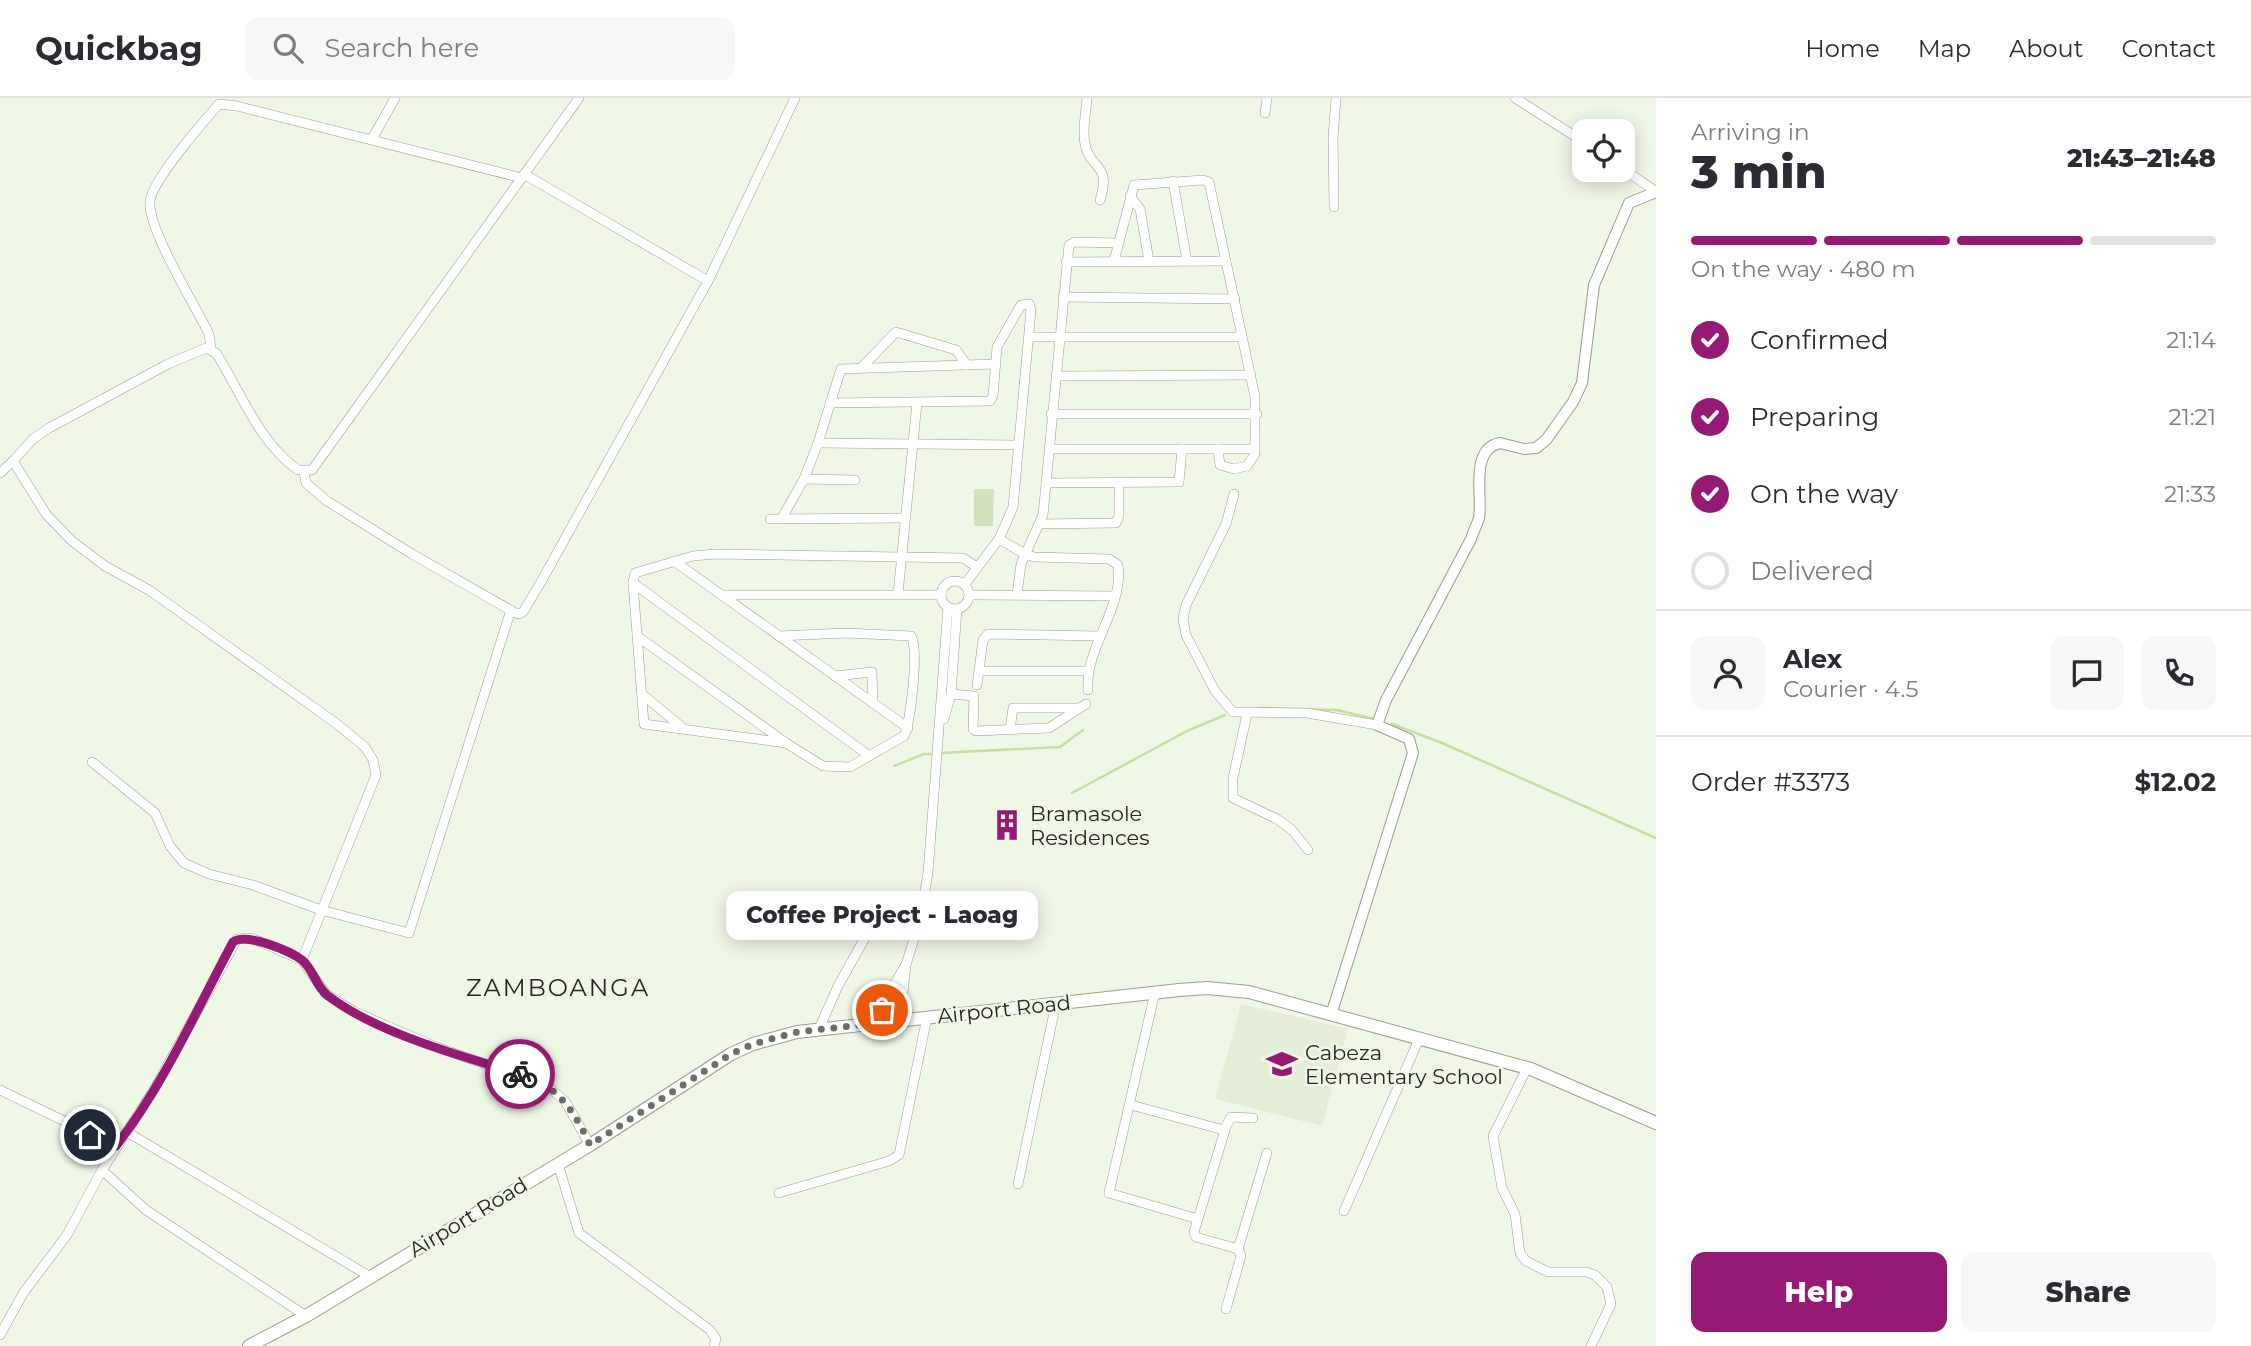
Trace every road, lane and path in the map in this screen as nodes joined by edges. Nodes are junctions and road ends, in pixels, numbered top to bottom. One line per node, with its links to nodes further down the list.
1 (395, 98): 10 (street)
2 (579, 98): 11 (street)
3 (795, 98): 24 (street)
4 (1087, 98): 16 (street)
5 (1267, 98): 8 (street)
6 (1336, 98): 17 (street)
7 (1515, 98): 9 (street)
8 (1265, 113)
9 (1572, 134)
10 (372, 139): 11 (street); 30 (street)
11 (523, 176): 24 (street); 48 (street)
12 (1635, 177): 14 (street)
13 (1173, 181): 15 (street); 21 (street); 22 (street)
14 (1656, 191): 87 (street)
15 (1130, 196): 18 (street); 20 (street)
16 (1100, 200)
17 (1335, 207)
18 (1117, 243): 19 (street); 23 (street)
19 (1114, 261): 20 (street); 23 (street)
20 (1150, 261): 21 (street)
21 (1188, 261): 22 (street)
22 (1226, 261): 26 (street)
23 (1066, 262): 25 (street)
24 (708, 281): 73 (street)
25 (1063, 297): 26 (street); 28 (street)
26 (1235, 299): 29 (street)
27 (1029, 337): 28 (street); 31 (street); 42 (street)
28 (1059, 337): 29 (street); 35 (street)
29 (1242, 337): 34 (street)
30 (211, 348): 47 (street); 48 (street)
31 (995, 364): 32 (street); 37 (street)
32 (967, 365): 33 (street); 33 (street)
33 (862, 367): 36 (street)
34 (1251, 375): 35 (street); 39 (street)
35 (1056, 376): 38 (street)
36 (830, 403): 37 (street); 40 (street)
37 (917, 403): 41 (street)
38 (1051, 414): 39 (street); 43 (street)
39 (1257, 414): 46 (street)
40 (818, 443): 41 (street); 50 (street)
41 (913, 444): 42 (street); 56 (street)
42 (1019, 445): 59 (street)
43 (1049, 449): 44 (street); 52 (street)
44 (1182, 449): 45 (street); 53 (street)
45 (1217, 449): 46 (street); 46 (street)
46 (1255, 449)
47 (13, 461): 49 (street); 97 (street)
48 (304, 472): 73 (street)
49 (0, 473)
50 (804, 478): 51 (street); 55 (street)
51 (855, 480)
52 (1046, 483): 53 (street); 58 (street)
53 (1119, 483): 58 (street)
54 (1234, 494): 86 (street)
55 (782, 518): 56 (street); 57 (street)
56 (904, 518): 61 (street)
57 (770, 519)
58 (1040, 524): 60 (street)
59 (999, 539): 60 (street); 63 (street)
60 (1025, 554): 70 (street); 71 (street)
61 (900, 555): 62 (street); 63 (street); 66 (street)
62 (674, 561): 64 (street); 67 (street)
63 (977, 567): 65 (street)
64 (633, 583): 74 (street); 93 (street)
65 (965, 584): 68 (street); 69 (street)
66 (898, 594): 67 (street); 68 (street)
67 (722, 595): 75 (street)
68 (941, 595): 72 (street)
69 (970, 595): 70 (street); 72 (street)
70 (1017, 595): 71 (street)
71 (1115, 596): 76 (street)
72 (952, 608): 77 (street)
73 (512, 611): 97 (street)
74 (637, 636): 83 (street); 92 (street)
75 (779, 636): 80 (street); 90 (street)
76 (1099, 636): 78 (street); 79 (street)
77 (950, 652): 84 (street); 88 (street)
78 (980, 671): 79 (street); 81 (street)
79 (1087, 671): 82 (street)
80 (835, 676): 85 (street); 85 (street)
81 (977, 685)
82 (1088, 690)
83 (642, 694): 89 (street); 89 (street)
84 (951, 694): 88 (street); 91 (street)
85 (873, 703): 90 (street)
86 (1247, 714): 87 (street); 95 (street)
87 (1377, 725): 102 (street)
88 (940, 727): 99 (street)
89 (683, 728): 92 (street)
90 (908, 728): 93 (street)
91 (1010, 730): 91 (street)
92 (786, 743): 93 (street)
93 (868, 755)
94 (92, 762): 97 (street)
95 (1308, 850)
96 (853, 908): 106 (street)
97 (321, 910): 98 (street)
98 (302, 961): 114 (street); 115 (street)
99 (906, 965): 104 (street); 105 (street)
100 (1155, 992): 101 (main road, Airport Road); 102 (main road, Airport Road); 110 (street)
101 (1056, 1003): 103 (main road, Airport Road); 120 (street)
102 (1331, 1015): 107 (main road, Airport Road)
103 (927, 1017): 104 (main road, Airport Road); 121 (street)
104 (900, 1020): 105 (main road, Airport Road)
105 (878, 1023): 106 (main road, Airport Road)
106 (819, 1029): 115 (main road, Airport Road)
107 (1419, 1039): 108 (main road, Airport Road); 122 (street)
108 (1527, 1068): 112 (main road, Airport Road); 131 (street)
109 (0, 1090): 116 (street)
110 (1130, 1105): 113 (street); 123 (street)
111 (1253, 1118): 113 (street)
112 (1656, 1123)
113 (1225, 1130): 123 (street)
114 (127, 1132): 116 (street); 125 (street)
115 (590, 1145): 118 (main road, Airport Road)
116 (116, 1146): 119 (street)
117 (1267, 1153): 124 (street)
118 (558, 1164): 125 (main road, Airport Road); 130 (street)
119 (102, 1170): 127 (street); 128 (street)
120 (1018, 1184)
121 (779, 1193)
122 (1344, 1211)
123 (1198, 1219): 124 (street)
124 (1238, 1249): 126 (street)
125 (369, 1276): 127 (main road, Airport Road)
126 (1226, 1310)
127 (306, 1316): 129 (main road, Airport Road)
128 (0, 1335)
129 (249, 1346)
130 (714, 1346)
131 (1591, 1346)

